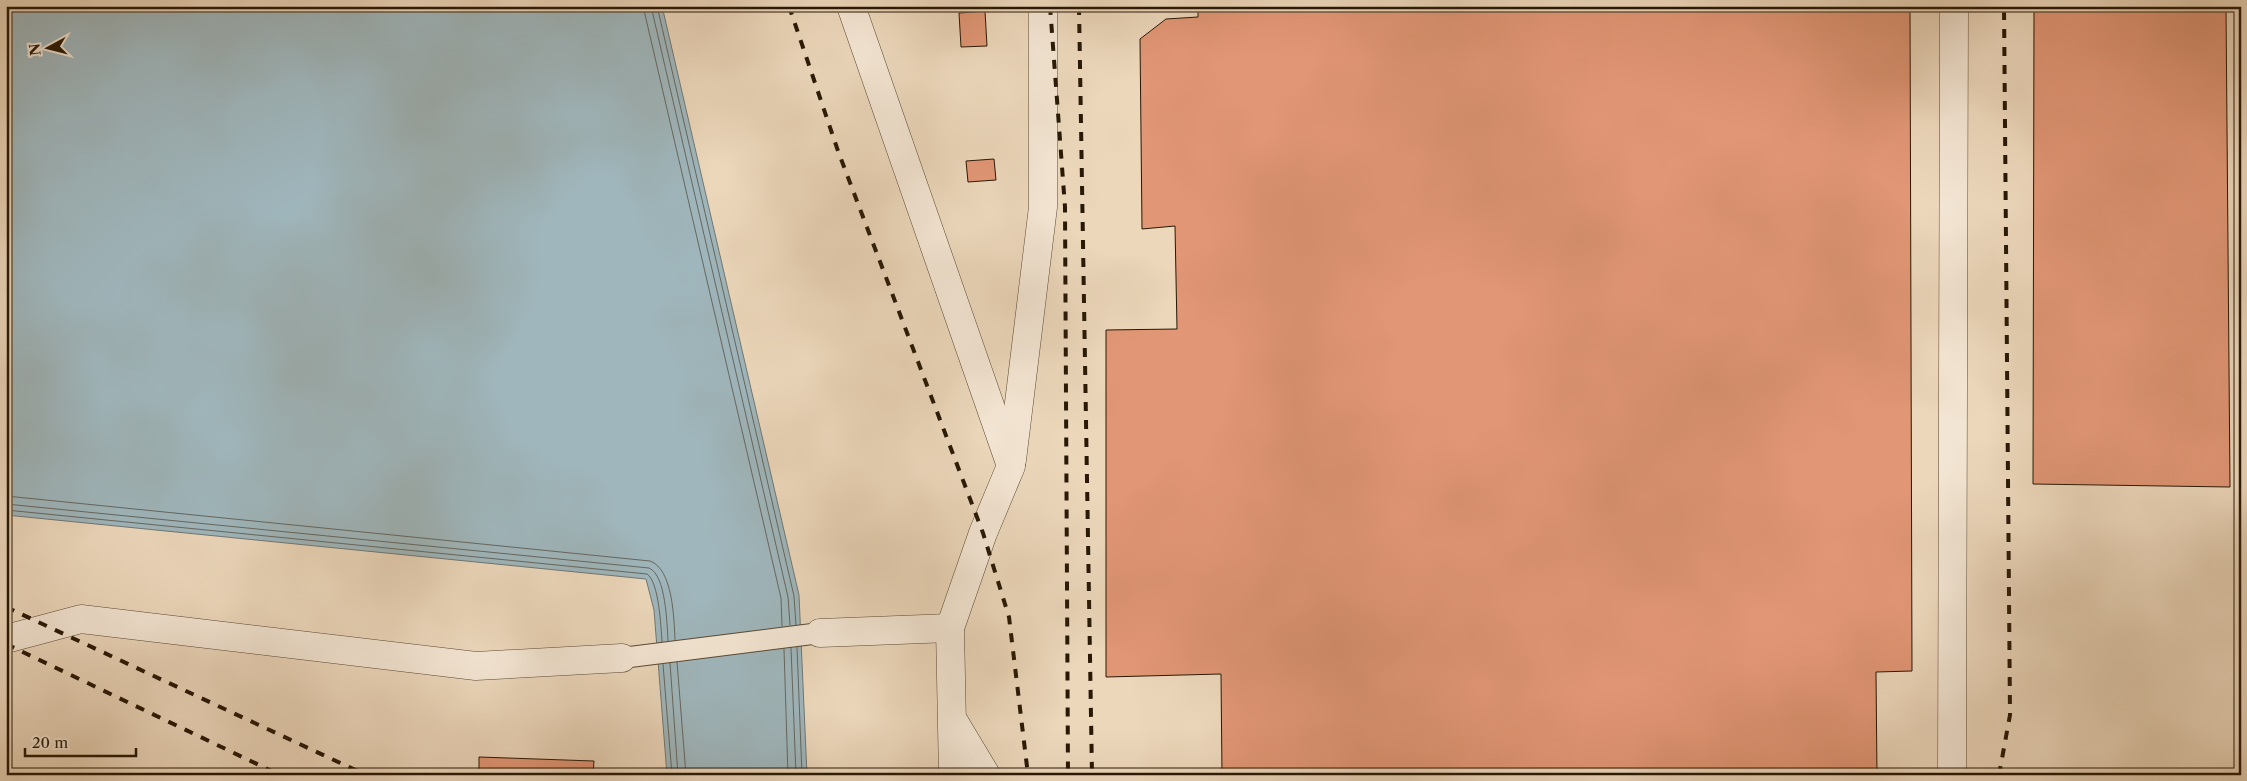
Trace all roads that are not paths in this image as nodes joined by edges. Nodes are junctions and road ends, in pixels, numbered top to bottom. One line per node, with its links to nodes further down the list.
1 (852, 6): 4 (street)
2 (1043, 6): 4 (street)
3 (1954, 6): 12 (street)
4 (1011, 466): 5 (street)
5 (950, 628): 6 (street); 9 (street)
6 (820, 633): 8 (lane)
7 (6, 639): 8 (street)
8 (622, 658)
9 (952, 718): 10 (street); 11 (street)
10 (953, 775)
11 (986, 775)
12 (1952, 775)

